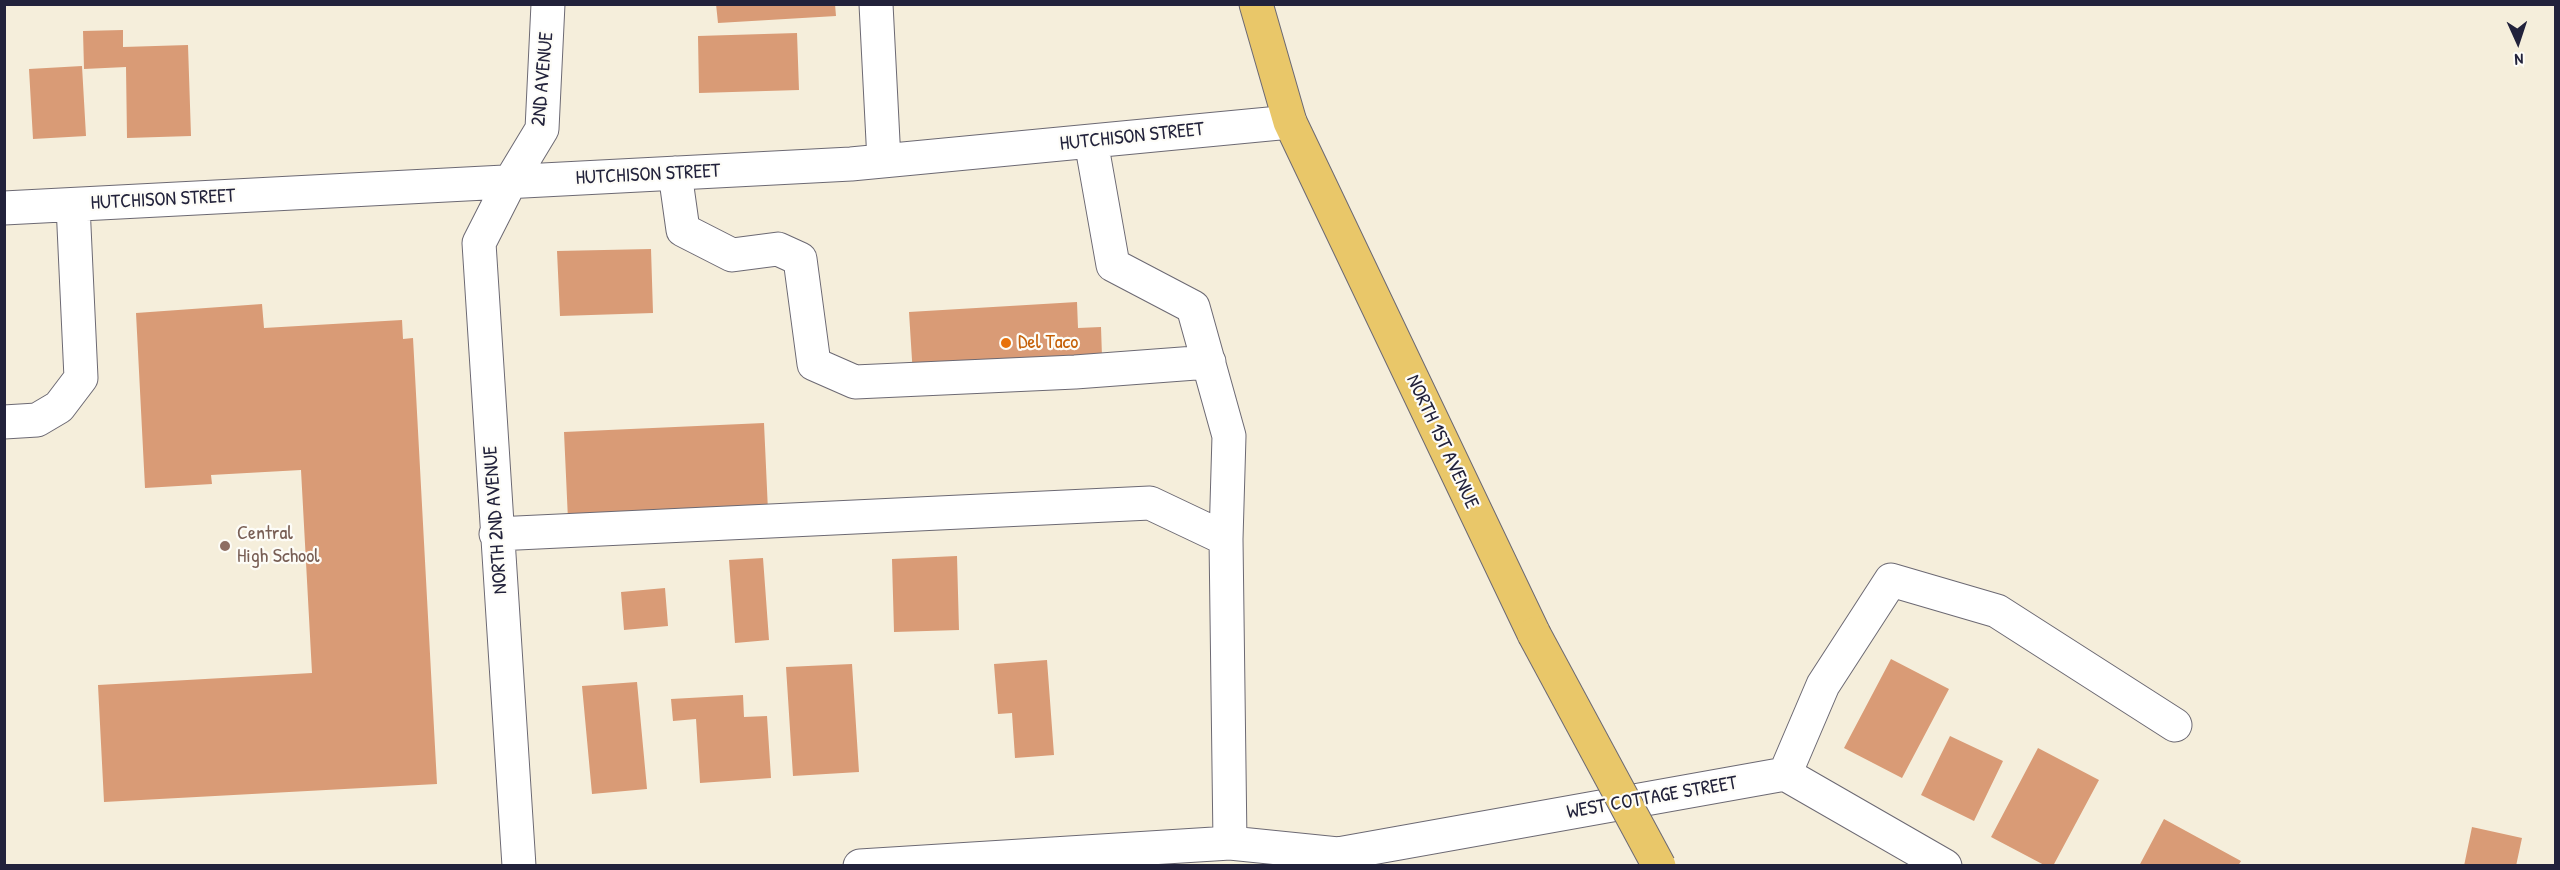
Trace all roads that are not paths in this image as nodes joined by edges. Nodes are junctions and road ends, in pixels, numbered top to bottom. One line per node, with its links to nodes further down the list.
1 (548, 4): 8 (street, 2ND AVENUE)
2 (876, 4): 6 (street)
3 (1256, 4): 4 (main road, NORTH 1ST AVENUE)
4 (1290, 122): 5 (street, HUTCHISON STREET); 20 (main road, NORTH 1ST AVENUE, bridge)
5 (1091, 141): 6 (street, HUTCHISON STREET); 11 (street)
6 (884, 161): 7 (street, HUTCHISON STREET)
7 (675, 173): 8 (street, HUTCHISON STREET); 11 (street)
8 (510, 182): 9 (street, HUTCHISON STREET); 13 (street, NORTH 2ND AVENUE)
9 (73, 205): 10 (street, HUTCHISON STREET); 12 (street)
10 (4, 208)
11 (1209, 362): 14 (street)
12 (4, 422)
13 (496, 534): 14 (street); 18 (street, NORTH 2ND AVENUE)
14 (1226, 539): 17 (street)
15 (2175, 724): 16 (street)
16 (1785, 774): 17 (street, WEST COTTAGE STREET); 21 (street)
17 (1230, 843): 19 (street, WEST COTTAGE STREET)
18 (519, 866)
19 (860, 866)
20 (1659, 866)
21 (1945, 866)

